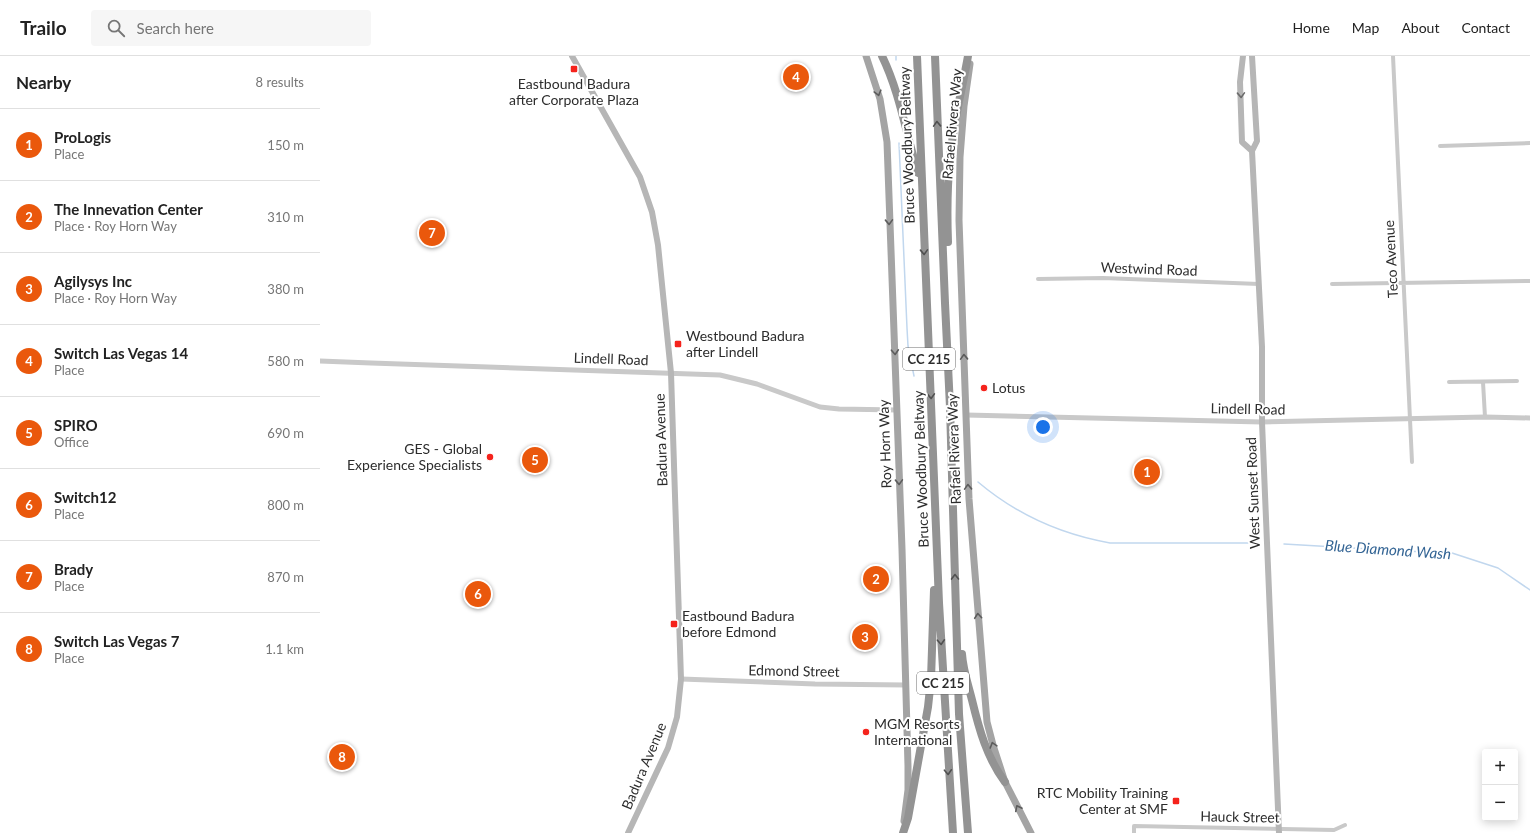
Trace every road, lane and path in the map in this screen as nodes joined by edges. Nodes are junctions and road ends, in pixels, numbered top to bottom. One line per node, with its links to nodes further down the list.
1 (572, 56): 22 (main road, Badura Avenue)
2 (866, 56): 26 (main road, Roy Horn Way, one-way to 26)
3 (882, 56): 14 (highway)
4 (917, 56): 14 (highway, Bruce Woodbury Beltway / CC 215)
5 (935, 56): 20 (highway, CC 215, one-way to 5)
6 (968, 56): 20 (highway)
7 (972, 56): 27 (main road, Rafael Rivera Way, one-way to 7)
8 (1243, 56): 13 (main road, one-way to 13)
9 (1252, 56): 13 (main road, West Sunset Road)
10 (1393, 56): 17 (street, Teco Avenue)
11 (1530, 143): 12 (street)
12 (1440, 146)
13 (1252, 151): 18 (main road, West Sunset Road)
14 (922, 185): 33 (highway, Bruce Woodbury Beltway / CC 215, one-way to 33)
15 (1038, 278): 18 (street, Westwind Road)
16 (1530, 281): 17 (street)
17 (1403, 283): 19 (street); 30 (street, Teco Avenue)
18 (1259, 284): 31 (main road, West Sunset Road)
19 (1332, 284)
20 (945, 303): 34 (highway, CC 215, one-way to 20)
21 (320, 360): 22 (street, Lindell Road)
22 (671, 373): 26 (street, Lindell Road); 35 (main road, Badura Avenue)
23 (1517, 381): 25 (street)
24 (1449, 382): 25 (street)
25 (1483, 382): 28 (street)
26 (897, 410): 36 (main road, Roy Horn Way, one-way to 36)
27 (966, 415): 31 (street, Lindell Road); 37 (main road, Rafael Rivera Way, one-way to 27)
28 (1485, 417): 29 (street, Lindell Road); 30 (street, Lindell Road)
29 (1530, 418)
30 (1410, 420): 31 (street, Lindell Road); 32 (street, Teco Avenue)
31 (1262, 422): 39 (main road, West Sunset Road)
32 (1412, 462)
33 (936, 533): 41 (highway); 42 (highway, Bruce Woodbury Beltway / CC 215, one-way to 42)
34 (956, 616): 37 (highway); 43 (highway, CC 215)
35 (681, 679): 36 (street, Edmond Street); 40 (main road, Badura Avenue)
36 (906, 685): 41 (main road, Roy Horn Way)
37 (1005, 782): 44 (main road, Rafael Rivera Way, one-way to 37)
38 (1345, 825): 39 (street, Hauck Street)
39 (1279, 831): 45 (street, Hauck Street)
40 (628, 833)
41 (903, 833)
42 (953, 833)
43 (968, 833)
44 (1031, 833)
45 (1134, 833)

